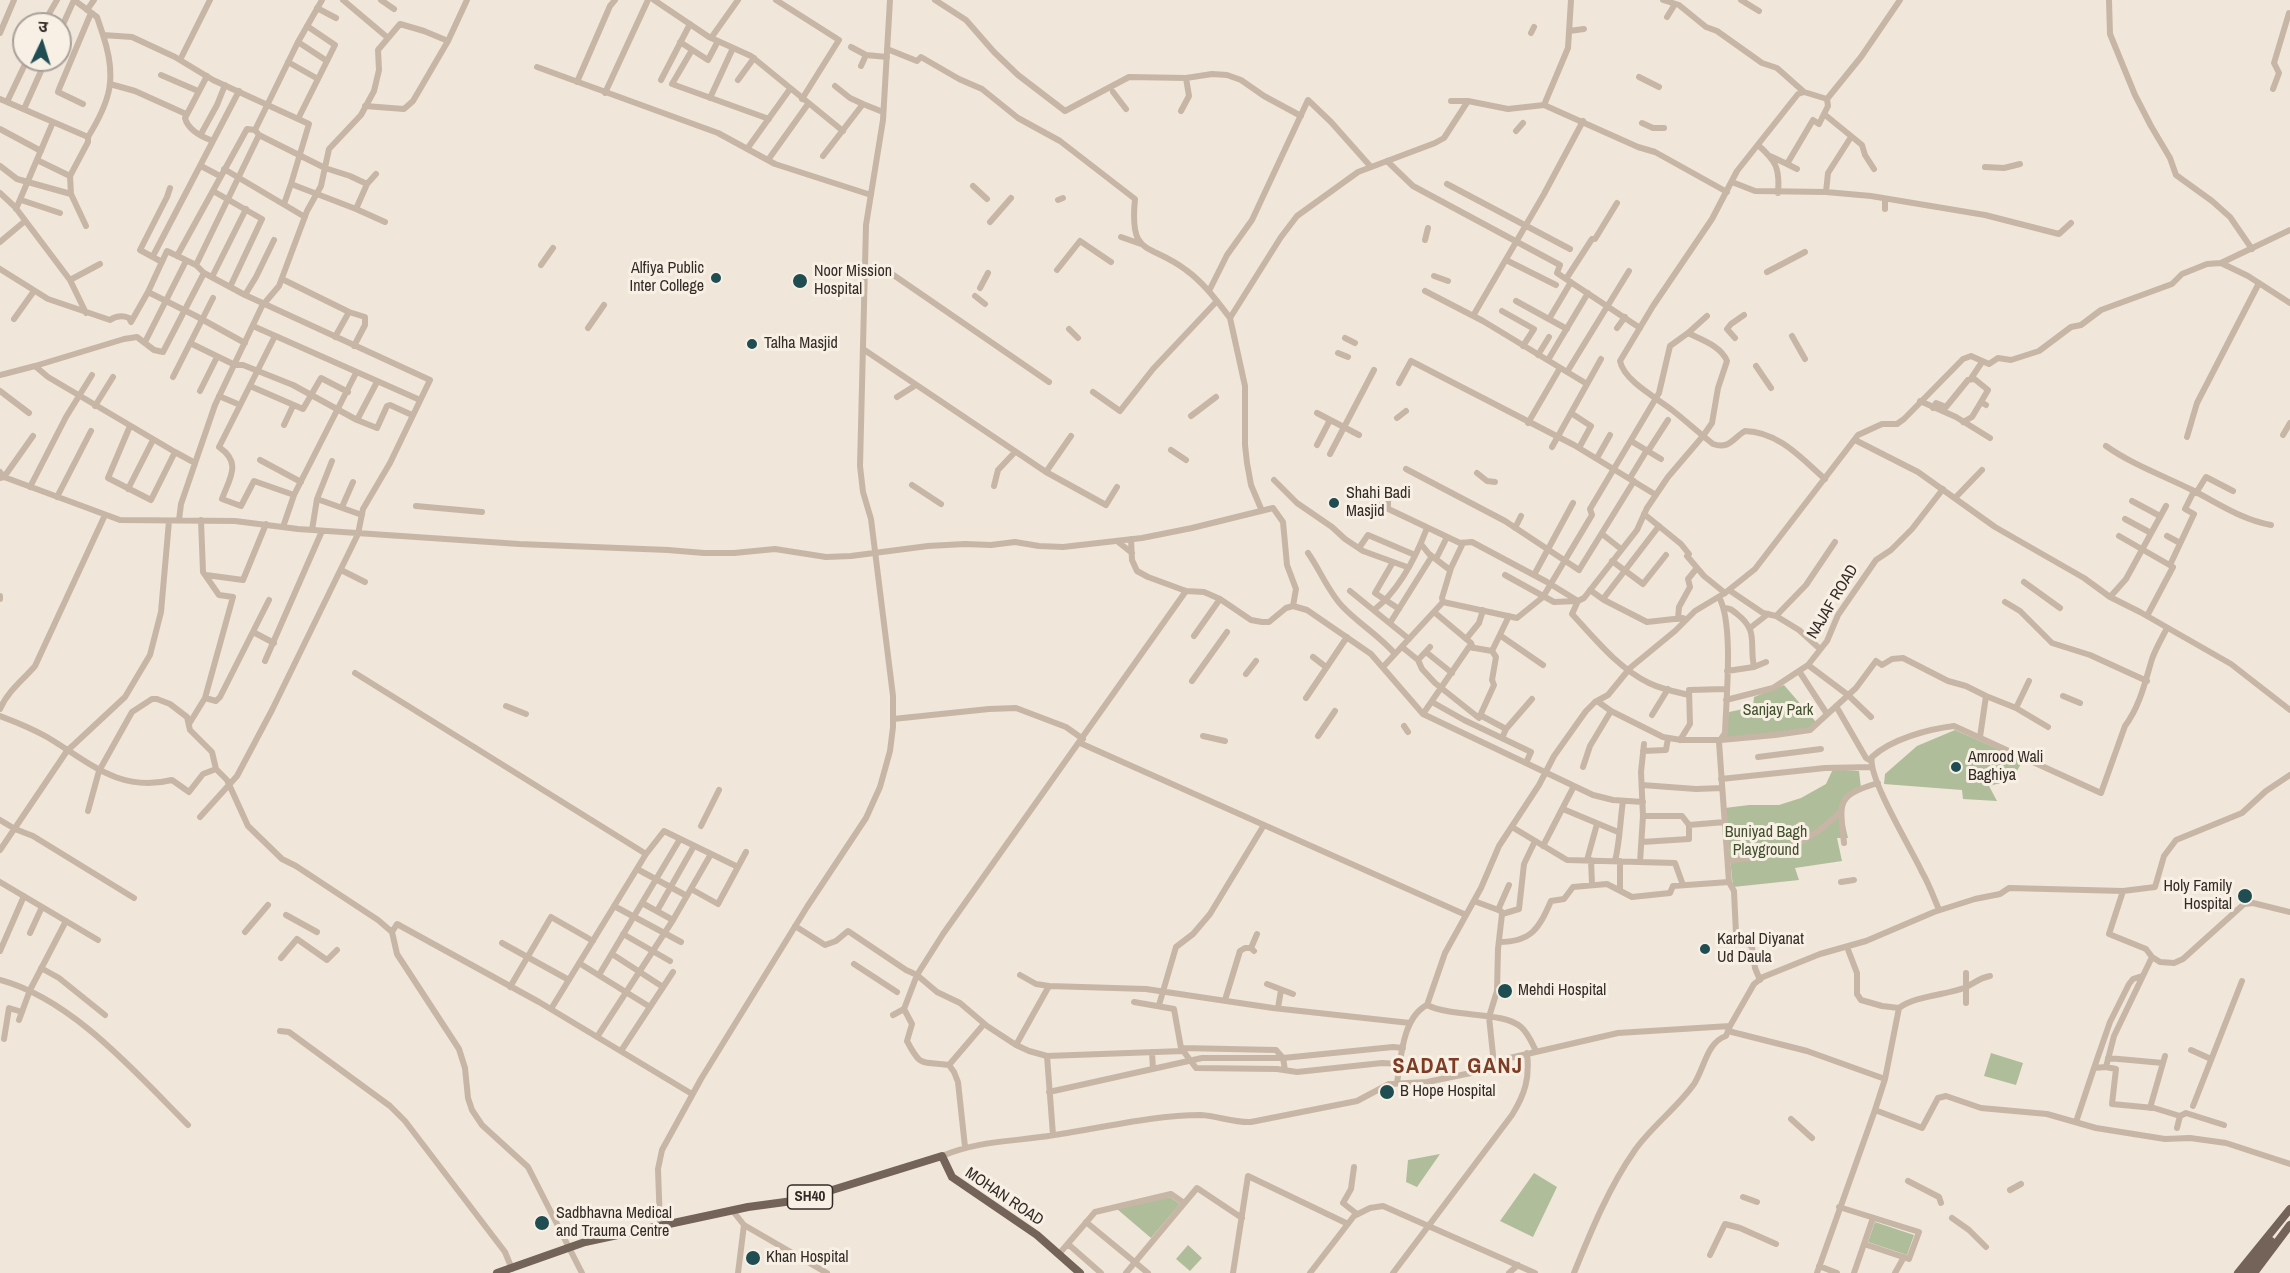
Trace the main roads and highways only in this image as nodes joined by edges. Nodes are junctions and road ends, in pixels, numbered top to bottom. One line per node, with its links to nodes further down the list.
1 (2290, 1209): 6 (main road)
2 (2290, 1216): 7 (main road)
3 (2290, 1225): 8 (main road)
4 (497, 1273): 5 (main road, MOHAN ROAD / SH40)
5 (1080, 1273)
6 (2238, 1273)
7 (2246, 1273)
8 (2254, 1273)

